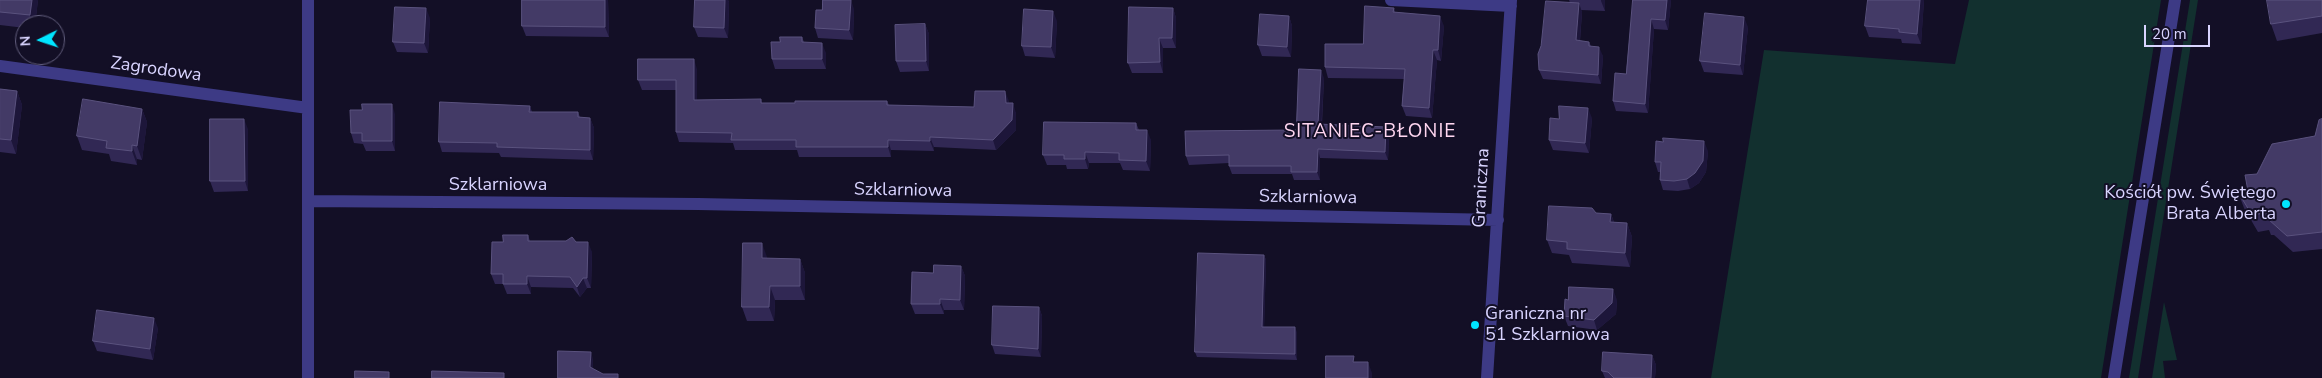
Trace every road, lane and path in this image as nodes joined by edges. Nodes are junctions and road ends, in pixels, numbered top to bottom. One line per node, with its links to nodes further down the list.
1 (308, 0): 6 (street)
2 (1390, 0): 4 (street)
3 (2175, 0): 11 (street)
4 (1511, 3): 8 (street, Graniczna)
5 (0, 66): 6 (street, Zagrodowa)
6 (308, 108): 7 (street)
7 (308, 201): 8 (street, Szklarniowa); 9 (street)
8 (1498, 220): 10 (street, Graniczna)
9 (308, 378)
10 (1487, 378)
11 (2114, 378)

